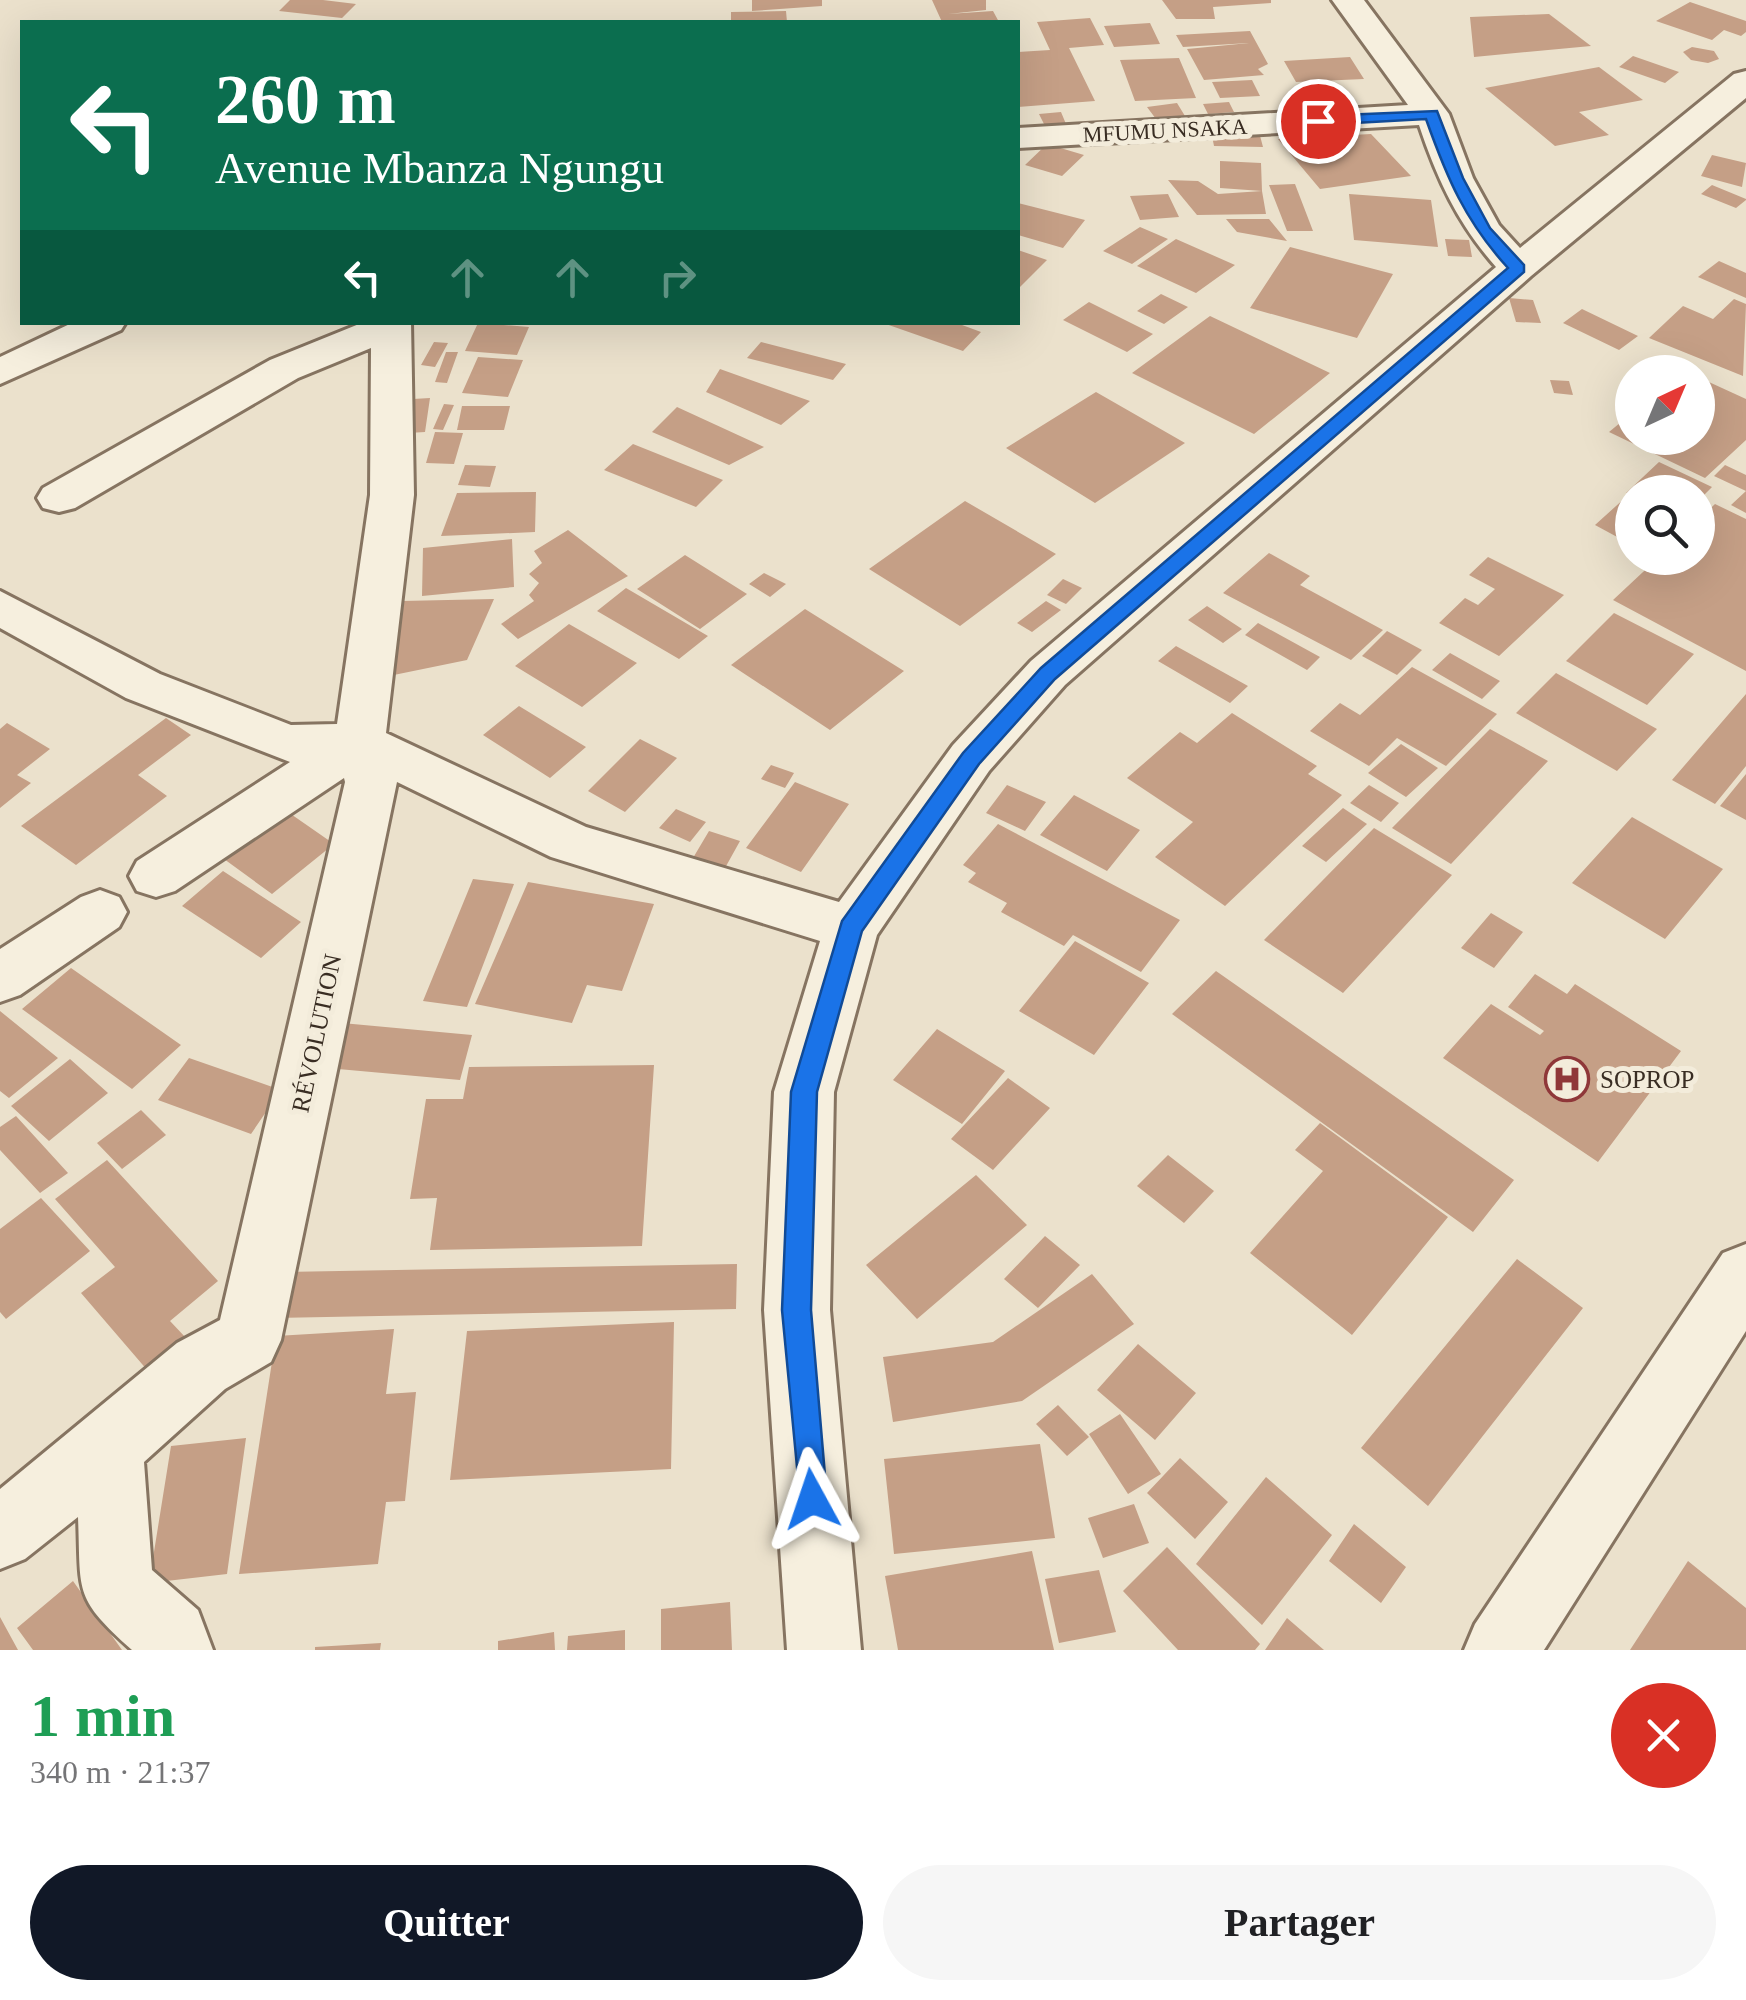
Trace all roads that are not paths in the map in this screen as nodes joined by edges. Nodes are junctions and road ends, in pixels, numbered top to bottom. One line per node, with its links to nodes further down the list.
1 (1348, 0): 3 (street)
2 (1746, 82): 5 (street)
3 (1432, 114): 4 (street, MFUMU NSAKA); 5 (street)
4 (1020, 138)
5 (1518, 268): 15 (street)
6 (100, 325): 9 (street)
7 (388, 325): 10 (street)
8 (391, 325): 12 (street, RÉVOLUTION)
9 (0, 372)
10 (59, 498)
11 (0, 606): 12 (street)
12 (360, 742): 13 (street); 15 (street); 18 (street, RÉVOLUTION)
13 (156, 876)
14 (100, 912): 16 (street)
15 (851, 928): 21 (street)
16 (0, 979)
17 (1746, 1274): 22 (street)
18 (109, 1448): 19 (street, RÉVOLUTION); 20 (street)
19 (0, 1534)
20 (176, 1650)
21 (824, 1650)
22 (1501, 1650)

